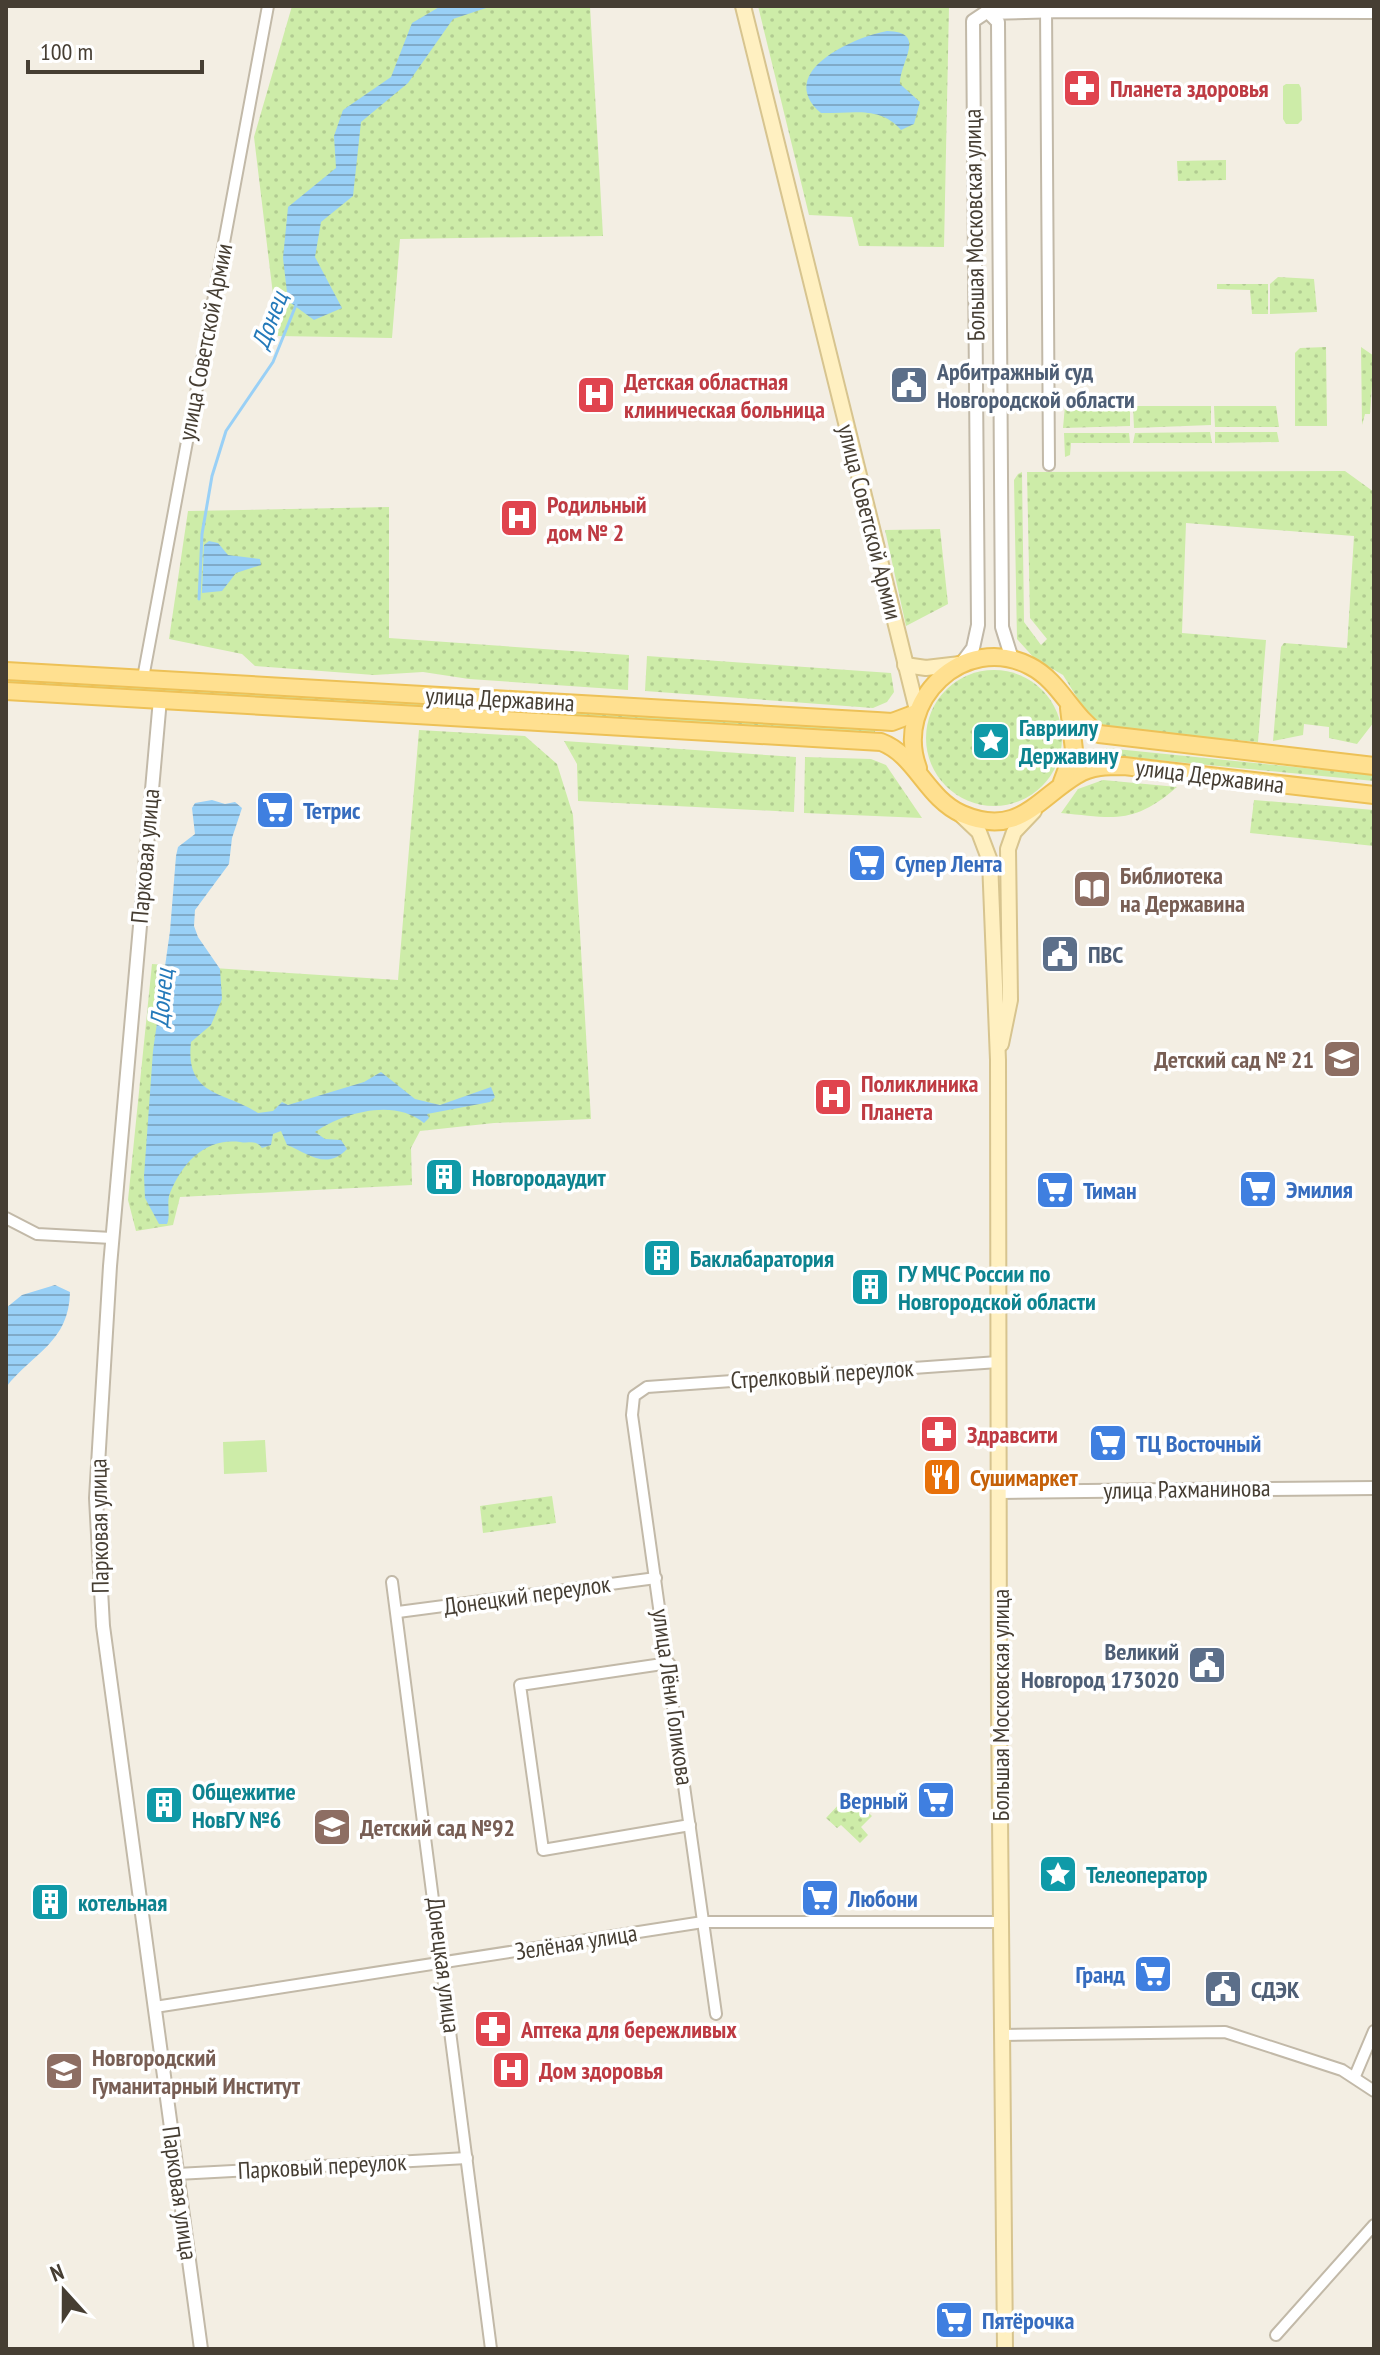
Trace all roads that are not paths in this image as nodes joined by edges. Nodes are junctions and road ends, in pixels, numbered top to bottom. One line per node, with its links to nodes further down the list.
1 (268, 6): 11 (street, улица Советской Армии)
2 (743, 6): 9 (main road, улица Советской Армии)
3 (1046, 9): 4 (street); 5 (street); 6 (street)
4 (1374, 12)
5 (994, 18): 7 (street, Большая Московская улица); 8 (street, Большая Московская улица)
6 (1049, 465)
7 (1012, 659): 8 (main road); 14 (main road, улица Державина)
8 (961, 664): 9 (main road); 15 (main road)
9 (905, 665): 15 (main road, улица Советской Армии)
10 (6, 671): 11 (main road, улица Державина)
11 (143, 678): 15 (main road, улица Державина)
12 (6, 691): 13 (main road, улица Державина)
13 (160, 699): 17 (main road, улица Державина); 23 (street, Парковая улица)
14 (1067, 703): 16 (main road, улица Державина); 19 (main road)
15 (916, 712): 17 (main road, улица Державина)
16 (1374, 766)
17 (928, 787): 20 (main road, улица Державина)
18 (1374, 795): 19 (main road, улица Державина)
19 (1048, 799): 20 (main road, улица Державина); 21 (main road, Большая Московская улица)
20 (950, 808): 21 (main road, Большая Московская улица)
21 (998, 1060): 24 (main road, Большая Московская улица)
22 (6, 1218): 23 (street)
23 (112, 1238): 36 (street, Парковая улица)
24 (998, 1362): 25 (street, Стрелковый переулок); 27 (main road, Большая Московская улица)
25 (647, 1387): 28 (street, улица Лёни Голикова)
26 (1374, 1488): 27 (street, улица Рахманинова)
27 (999, 1492): 34 (main road, Большая Московская улица)
28 (656, 1578): 30 (street, Донецкий переулок); 31 (street, улица Лёни Голикова)
29 (392, 1582): 30 (street, Донецкая улица)
30 (398, 1612): 35 (street, Донецкая улица)
31 (669, 1663): 32 (street, улица Лёни Голикова); 32 (street)
32 (690, 1825): 33 (street, улица Лёни Голикова)
33 (703, 1922): 34 (street, Зелёная улица); 35 (street, Зелёная улица); 37 (street, улица Лёни Голикова)
34 (1001, 1922): 39 (main road, Большая Московская улица)
35 (444, 1963): 36 (street, Зелёная улица); 42 (street, Донецкая улица)
36 (155, 2007): 43 (street, Парковая улица)
37 (716, 2014)
38 (1374, 2031): 40 (street)
39 (1002, 2035): 40 (street); 48 (main road, Большая Московская улица)
40 (1355, 2076): 41 (street)
41 (1374, 2091)
42 (467, 2158): 43 (street, Парковый переулок); 47 (street, Донецкая улица)
43 (177, 2174): 46 (street, Парковая улица)
44 (1374, 2225): 45 (street)
45 (1276, 2335)
46 (201, 2349)
47 (491, 2349)
48 (1005, 2349)

